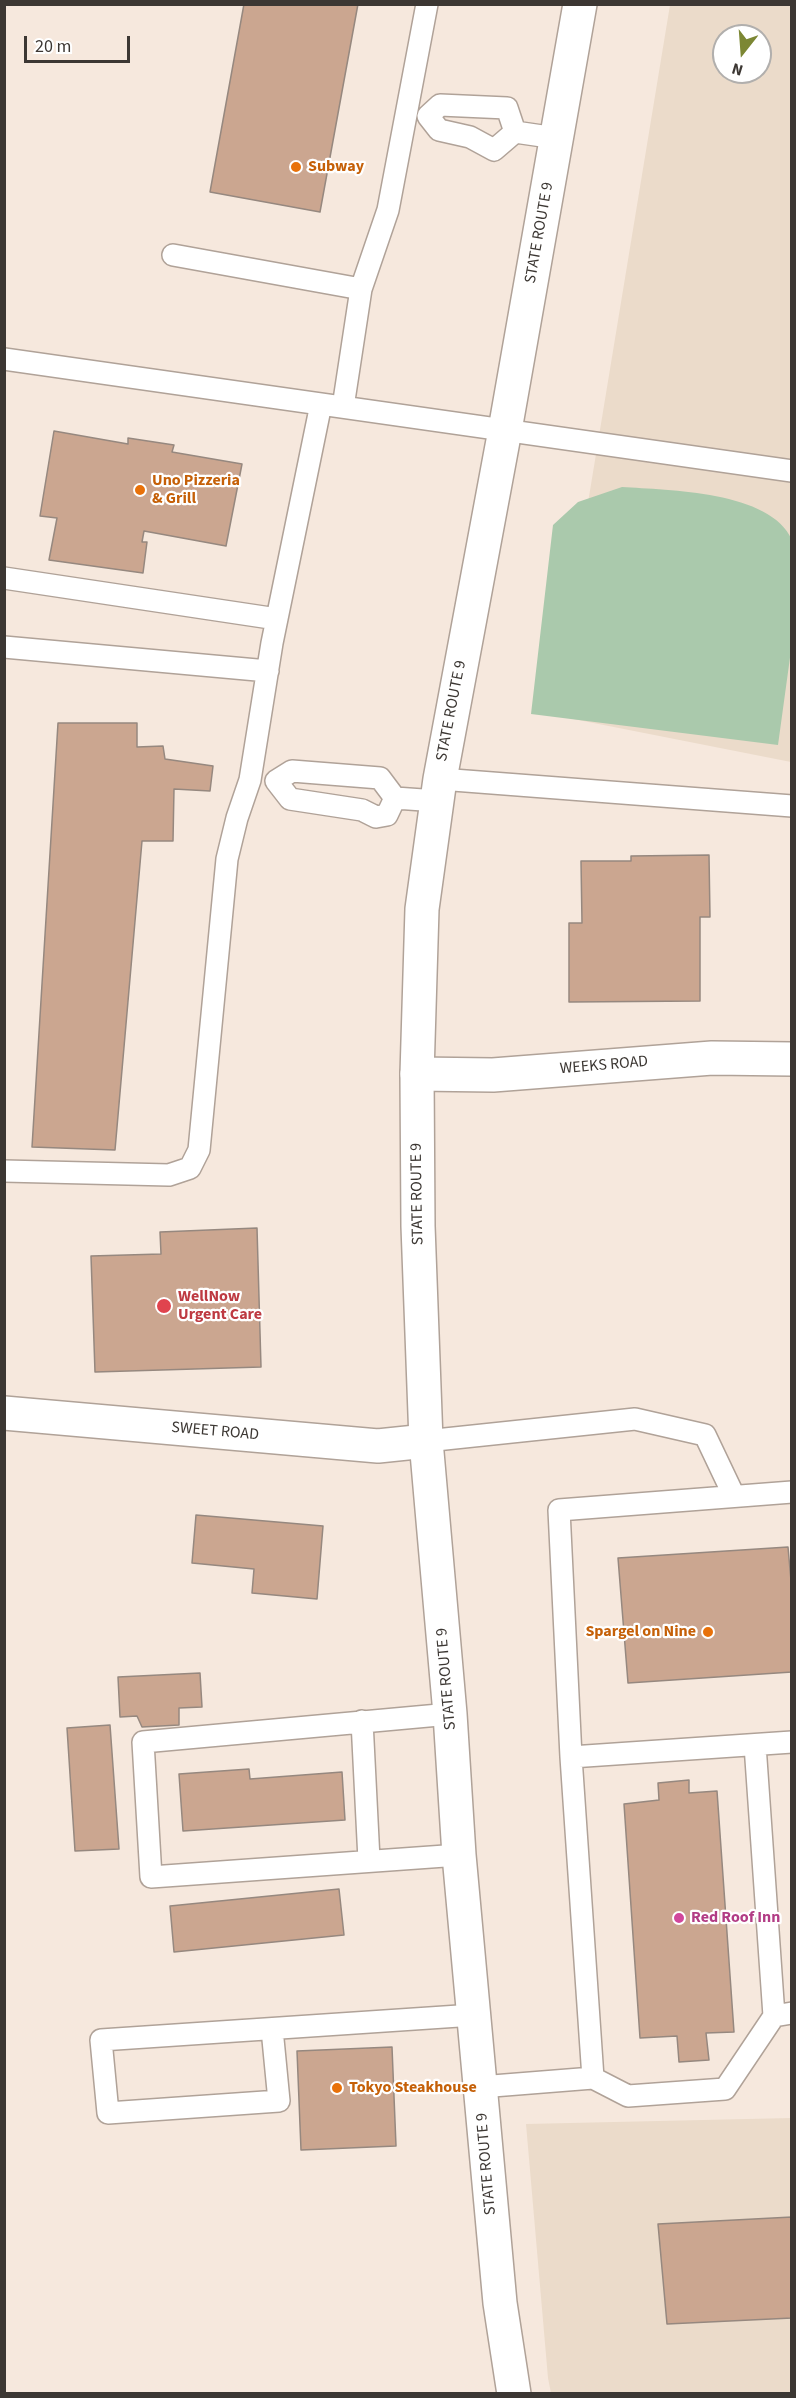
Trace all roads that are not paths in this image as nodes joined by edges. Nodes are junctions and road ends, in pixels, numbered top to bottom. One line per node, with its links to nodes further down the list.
1 (427, 4): 3 (lane)
2 (580, 4): 6 (main road, STATE ROUTE 9)
3 (407, 112): 4 (lane); 8 (lane)
4 (429, 117): 5 (lane); 5 (lane)
5 (515, 132): 6 (lane)
6 (556, 138): 12 (main road, STATE ROUTE 9)
7 (173, 255): 8 (lane)
8 (361, 289): 11 (lane)
9 (5, 360): 10 (lane)
10 (321, 404): 11 (lane); 15 (lane)
11 (343, 407): 12 (lane)
12 (505, 430): 13 (lane); 20 (main road, STATE ROUTE 9)
13 (792, 471)
14 (4, 578): 15 (lane)
15 (277, 619): 17 (lane)
16 (4, 646): 17 (lane)
17 (268, 671): 18 (lane)
18 (250, 780): 19 (lane); 25 (lane)
19 (276, 781): 21 (lane); 21 (lane)
20 (438, 790): 21 (lane); 22 (lane); 24 (main road, STATE ROUTE 9)
21 (395, 798)
22 (789, 799)
23 (792, 1059): 24 (main road, WEEKS ROAD)
24 (417, 1074): 27 (main road, STATE ROUTE 9)
25 (4, 1171)
26 (4, 1413): 27 (main road, SWEET ROAD)
27 (426, 1441): 29 (lane); 30 (main road, STATE ROUTE 9)
28 (792, 1492): 29 (lane)
29 (734, 1496): 34 (lane)
30 (450, 1714): 31 (lane); 35 (main road, STATE ROUTE 9)
31 (362, 1721): 36 (lane); 36 (lane)
32 (792, 1742): 33 (lane)
33 (755, 1745): 34 (lane); 37 (lane)
34 (571, 1757): 40 (lane)
35 (459, 1855): 36 (lane); 38 (main road, STATE ROUTE 9)
36 (369, 1860)
37 (783, 2014): 40 (lane)
38 (474, 2015): 39 (lane); 41 (main road, STATE ROUTE 9)
39 (272, 2028): 39 (lane)
40 (593, 2078): 41 (lane)
41 (480, 2087): 42 (main road, STATE ROUTE 9)
42 (514, 2394)

